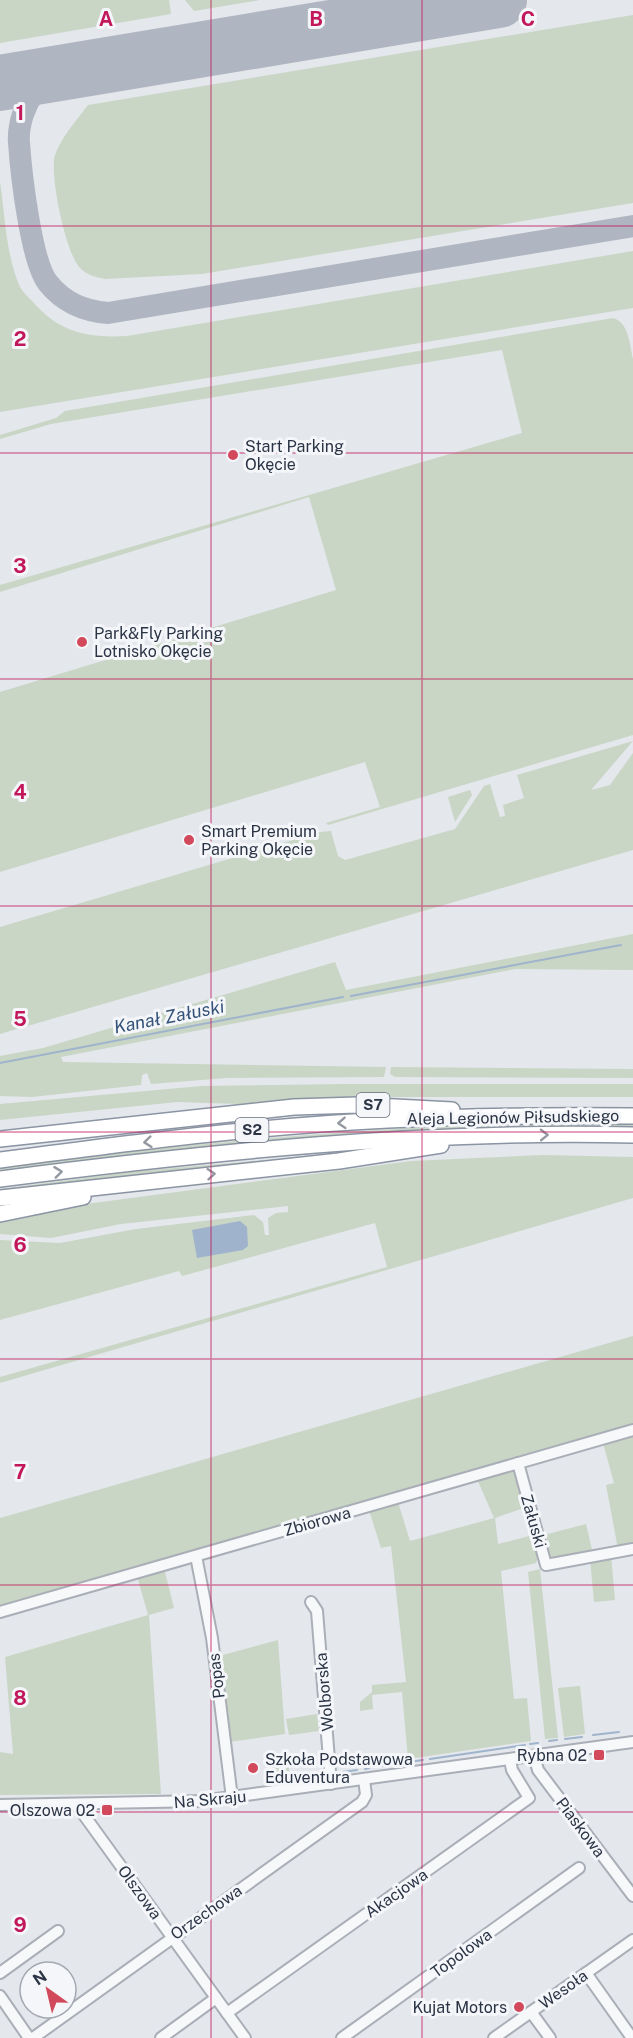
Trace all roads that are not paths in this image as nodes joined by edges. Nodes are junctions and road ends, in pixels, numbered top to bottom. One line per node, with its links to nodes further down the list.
1 (505, 1115): 2 (highway, Aleja Legionów Piłsudskiego / S2); 4 (highway, S7); 8 (highway, Aleja Legionów Piłsudskiego / S2, one-way to 8)
2 (633, 1116)
3 (0, 1129): 4 (highway)
4 (70, 1130): 7 (highway, S7)
5 (633, 1135): 6 (highway, Aleja Legionów Piłsudskiego / S2, one-way to 5)
6 (486, 1136): 9 (highway, Aleja Legionów Piłsudskiego / S2, one-way to 6); 10 (highway, one-way to 6)
7 (0, 1139)
8 (0, 1160)
9 (0, 1179)
10 (153, 1180): 11 (highway); 12 (highway)
11 (0, 1198)
12 (0, 1214)
13 (633, 1430): 14 (street, Zbiorowa)
14 (518, 1463): 15 (street, Załuski); 16 (street, Zbiorowa)
15 (633, 1549)
16 (196, 1556): 18 (street, Zbiorowa); 24 (street, Popas)
17 (311, 1602): 23 (street, Wolborska)
18 (0, 1612)
19 (633, 1742): 20 (street, Na Skraju)
20 (534, 1756): 21 (street, Na Skraju); 28 (street, Piaskowa)
21 (510, 1760): 22 (street, Na Skraju); 37 (street, Akacjowa)
22 (364, 1779): 23 (street, Na Skraju); 30 (street, Orzechowa)
23 (331, 1784): 24 (street, Na Skraju)
24 (232, 1798): 25 (street, Na Skraju)
25 (76, 1804): 26 (street, Na Skraju); 30 (street, Olszowa)
26 (0, 1805)
27 (579, 1868): 41 (street, Topolowa)
28 (633, 1896)
29 (58, 1931): 33 (street)
30 (171, 1936): 35 (street, Olszowa); 38 (street, Orzechowa)
31 (633, 1940): 32 (street, Wesoła)
32 (586, 1973): 36 (street, Wesoła); 44 (street)
33 (0, 1974)
34 (0, 1996): 38 (street)
35 (216, 1998): 37 (street, Olszowa); 39 (street)
36 (531, 2012): 42 (street, Wesoła); 43 (street)
37 (227, 2013): 40 (street, Olszowa)
38 (31, 2038)
39 (161, 2038)
40 (245, 2038)
41 (342, 2038)
42 (494, 2038)
43 (550, 2038)
44 (632, 2038)

